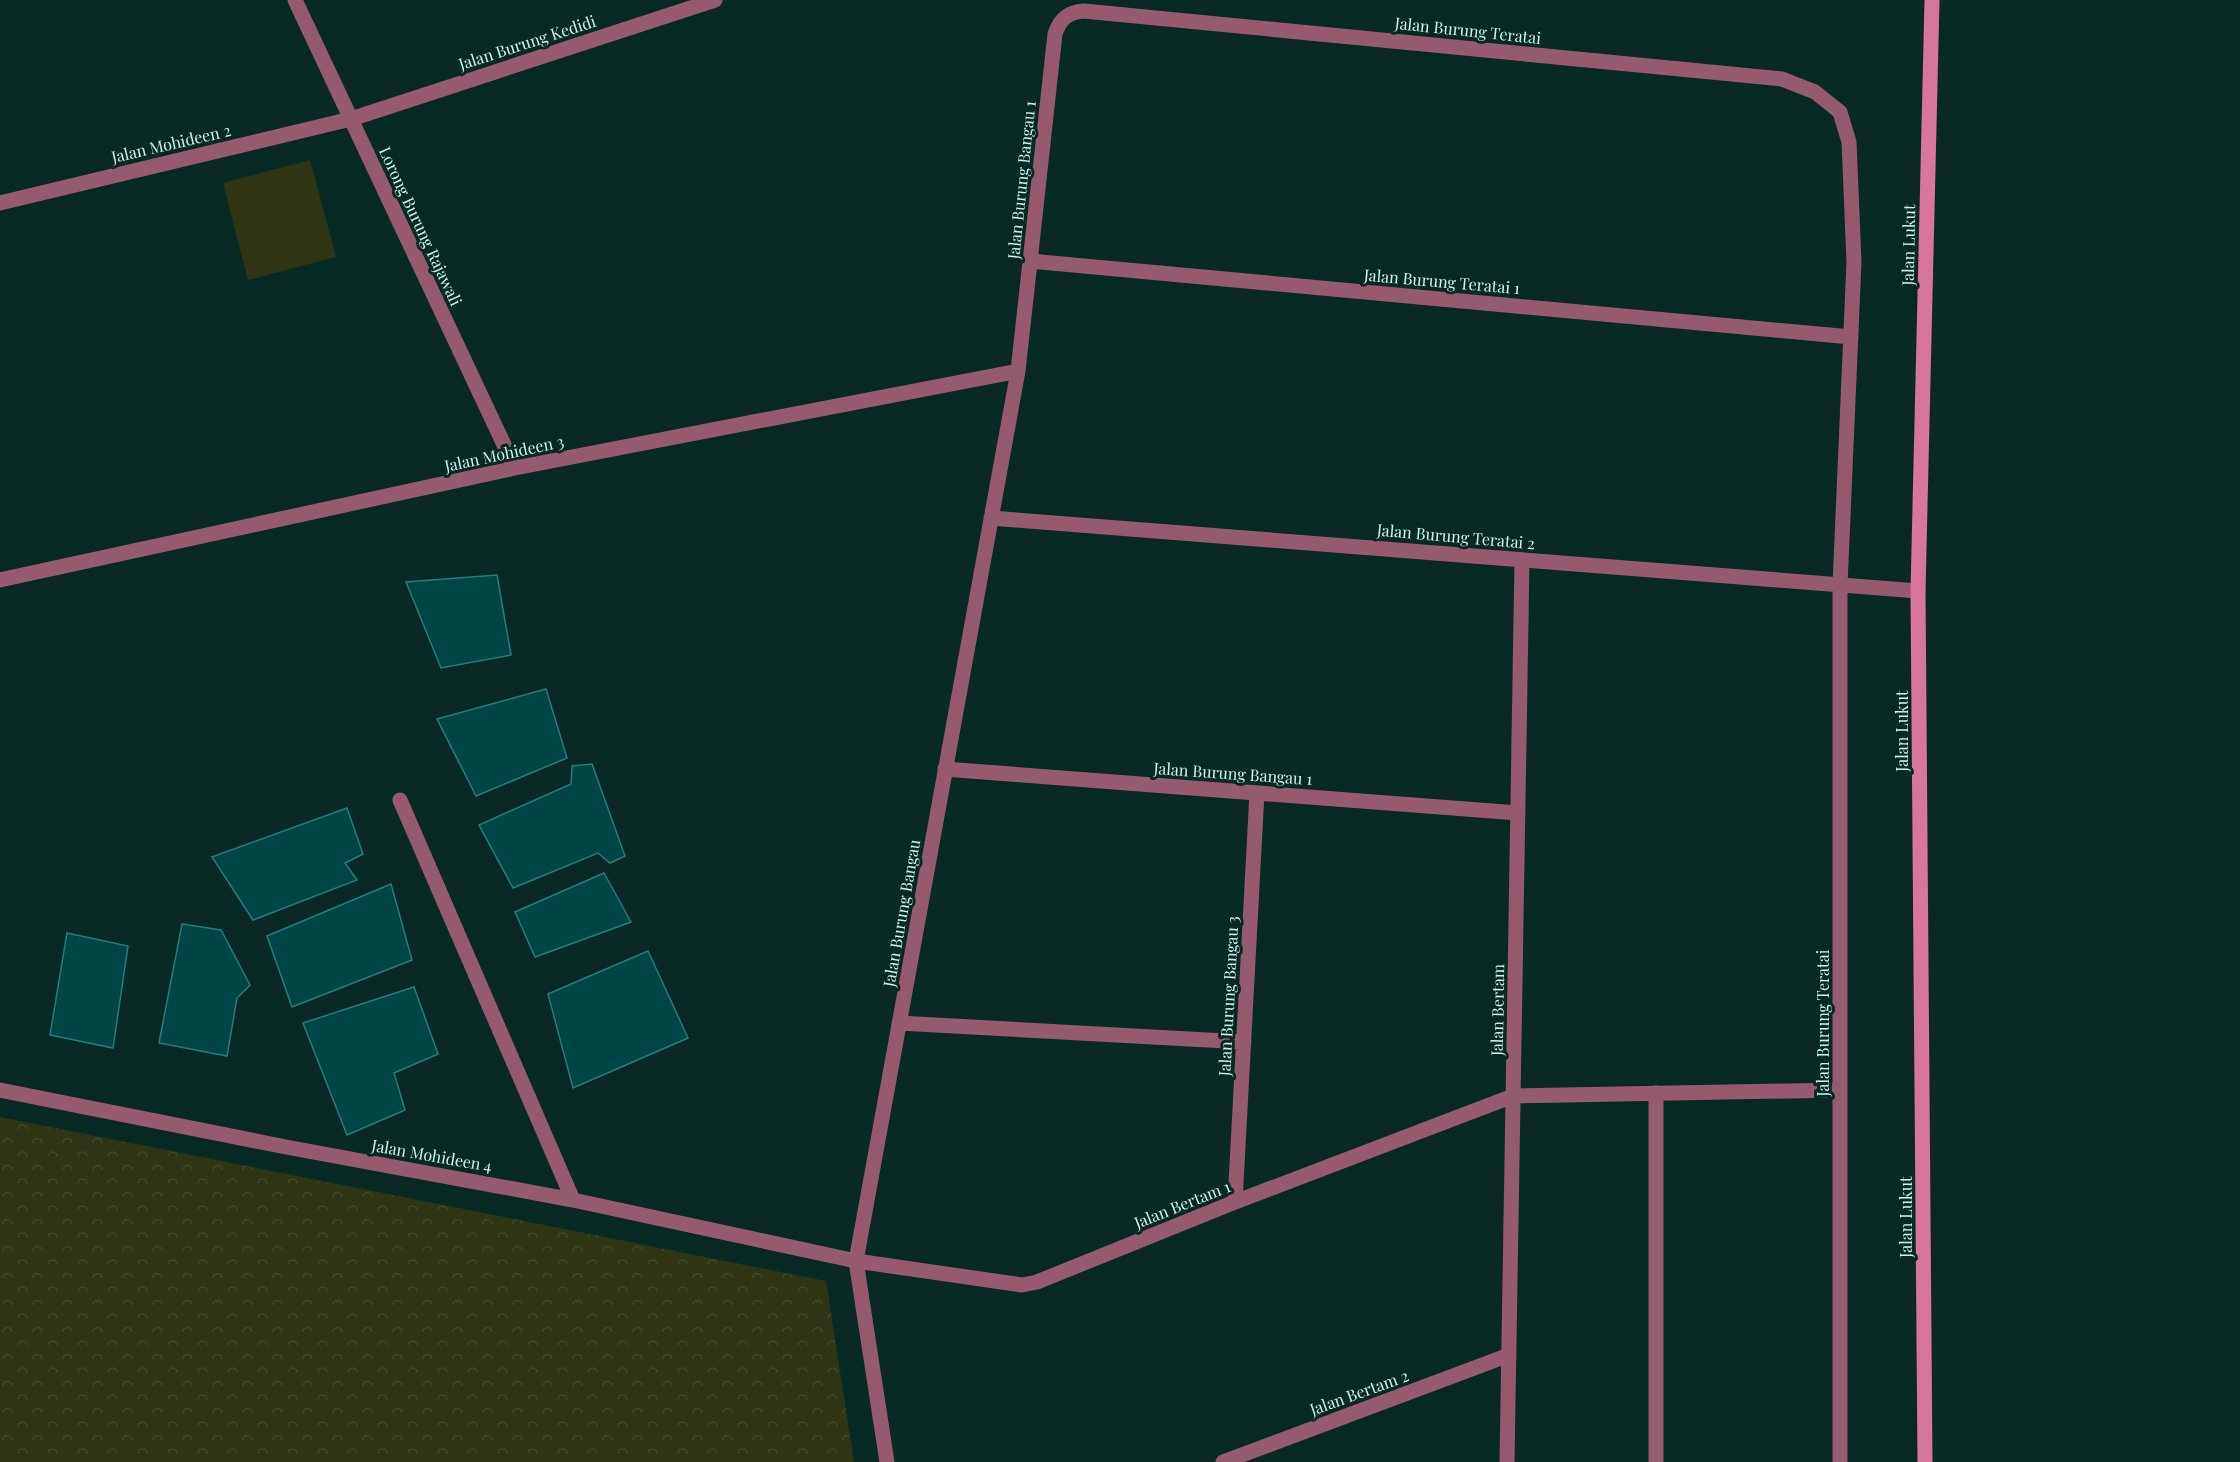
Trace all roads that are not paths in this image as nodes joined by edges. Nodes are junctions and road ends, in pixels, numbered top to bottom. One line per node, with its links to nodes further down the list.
1 (295, 0): 5 (street, Lorong Burung Rajawali)
2 (715, 0): 5 (street, Jalan Burung Kedidi)
3 (1932, 0): 15 (main road, Jalan Lukut)
4 (1084, 11): 7 (street, Jalan Burung Bangau 1); 8 (street, Jalan Burung Teratai)
5 (351, 119): 6 (street, Jalan Mohideen 2); 10 (street, Lorong Burung Rajawali)
6 (0, 202)
7 (1030, 261): 8 (street, Jalan Burung Teratai 1); 9 (street, Jalan Burung Bangau 1)
8 (1851, 337): 14 (street, Jalan Burung Teratai)
9 (1018, 371): 10 (street, Jalan Mohideen 3); 11 (street, Jalan Burung Bangau)
10 (515, 468): 13 (street, Jalan Mohideen 3)
11 (991, 518): 12 (street, Jalan Burung Teratai 2); 16 (street, Jalan Burung Bangau)
12 (1522, 560): 14 (street, Jalan Burung Teratai 2); 19 (street, Jalan Bertam)
13 (0, 580)
14 (1840, 585): 15 (street, Jalan Burung Teratai 2); 23 (street, Jalan Burung Teratai)
15 (1918, 591): 35 (main road, Jalan Lukut)
16 (945, 769): 17 (street, Jalan Burung Bangau 1); 20 (street, Jalan Burung Bangau)
17 (1257, 793): 19 (street, Jalan Burung Bangau 1); 21 (street, Jalan Burung Bangau 3)
18 (400, 800): 26 (street)
19 (1518, 813): 25 (street, Jalan Bertam)
20 (899, 1023): 21 (street); 28 (street, Jalan Burung Bangau)
21 (1244, 1042): 27 (street, Jalan Burung Bangau 3)
22 (0, 1090): 26 (street, Jalan Mohideen 4)
23 (1840, 1090): 24 (street); 34 (street, Jalan Burung Teratai)
24 (1656, 1094): 25 (street); 33 (street)
25 (1513, 1096): 27 (street, Jalan Bertam 1); 29 (street, Jalan Bertam)
26 (573, 1200): 28 (street, Jalan Mohideen 4)
27 (1235, 1202): 28 (street, Jalan Bertam 1)
28 (856, 1261): 30 (street, Jalan Burung Bangau)
29 (1509, 1355): 31 (street, Jalan Bertam 2); 32 (street, Jalan Bertam)
30 (887, 1462)
31 (1222, 1462)
32 (1507, 1462)
33 (1656, 1462)
34 (1840, 1462)
35 (1924, 1462)

